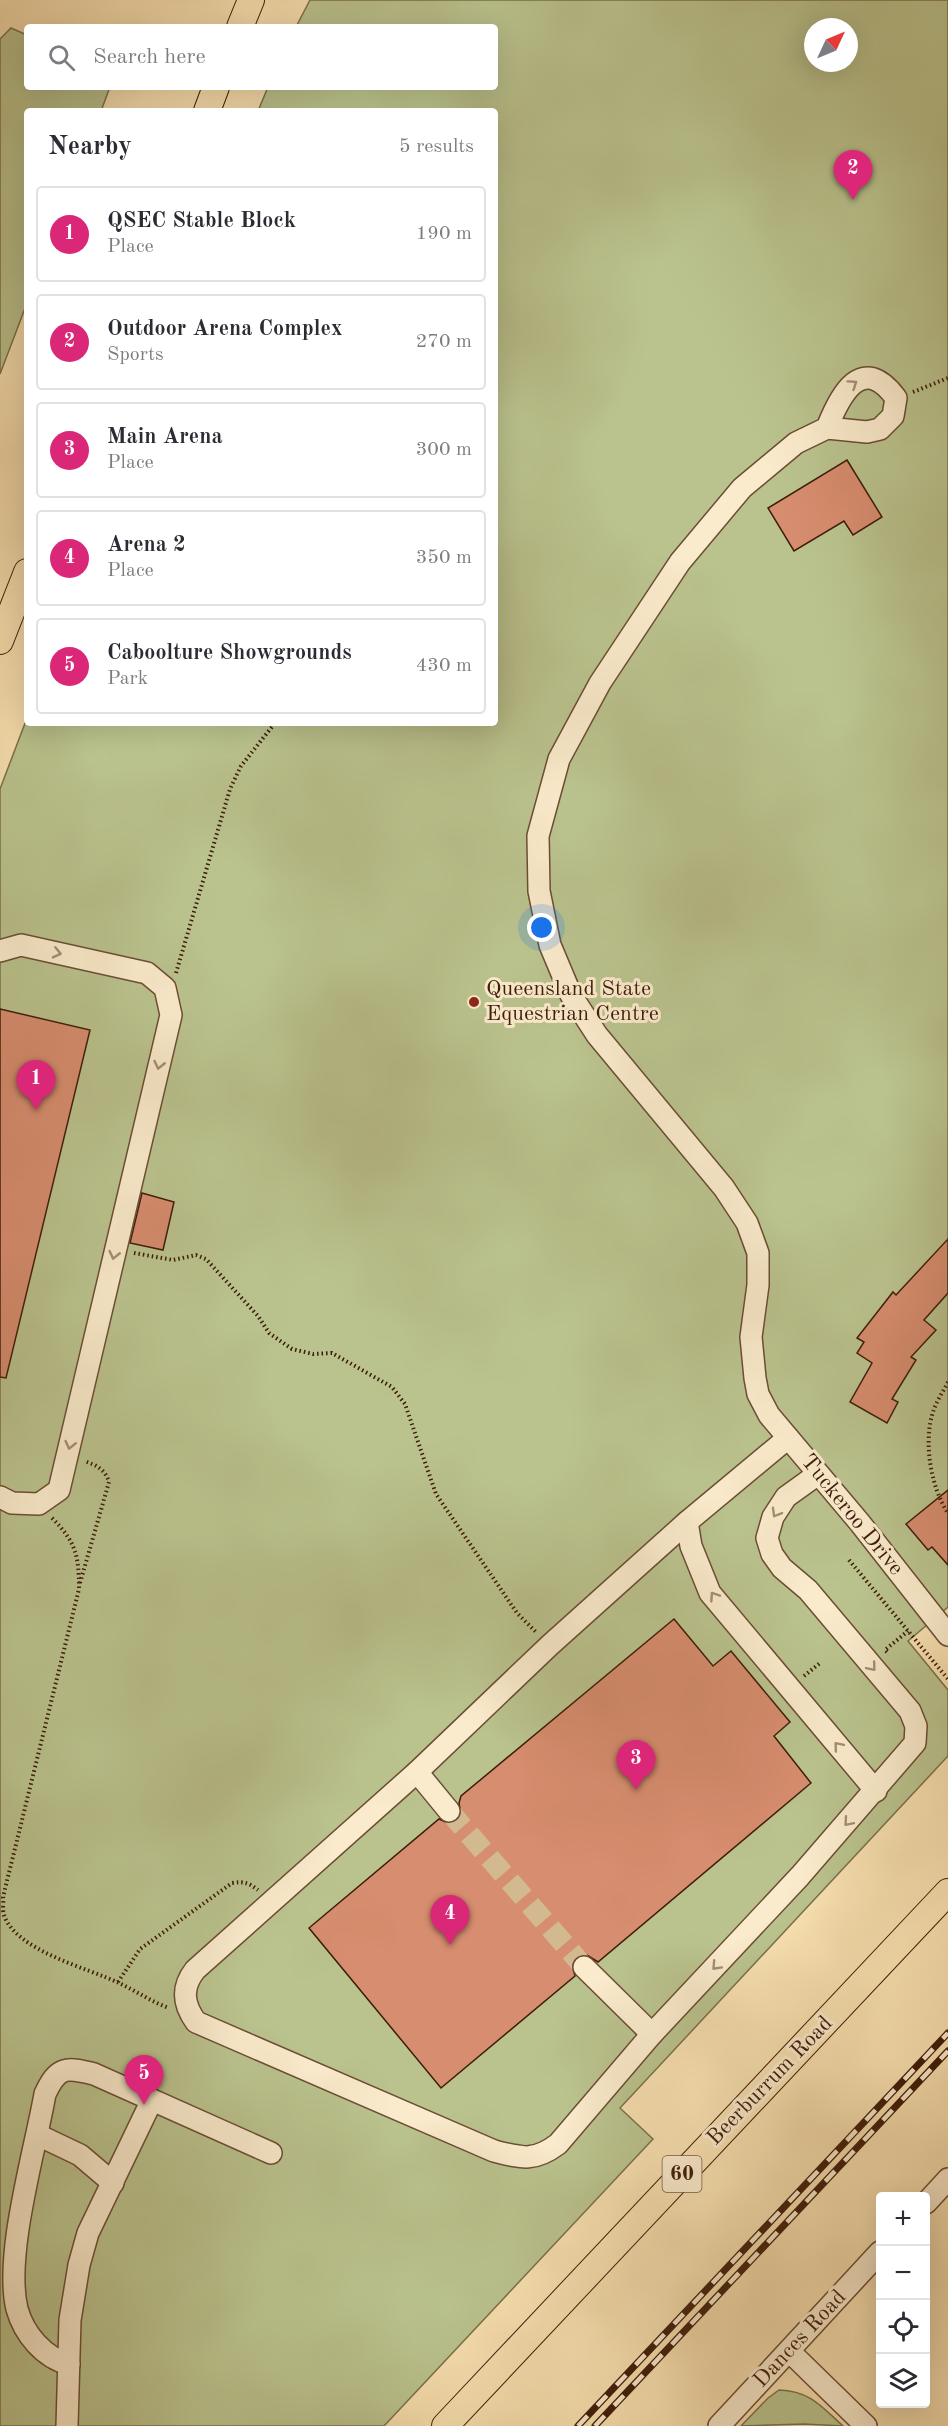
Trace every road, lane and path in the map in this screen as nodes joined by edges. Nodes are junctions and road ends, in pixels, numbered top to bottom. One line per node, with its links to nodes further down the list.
1 (251, 0): 2 (main road)
2 (241, 24)
3 (215, 90): 4 (main road)
4 (208, 108)
5 (948, 378): 6 (path)
6 (896, 398): 7 (street); 7 (street, one-way to 6)
7 (827, 428): 15 (street, Tuckeroo Drive)
8 (24, 580): 9 (main road)
9 (0, 641)
10 (273, 726): 12 (path)
11 (0, 951): 12 (street, one-way to 12)
12 (165, 988): 13 (street, one-way to 13)
13 (116, 1249): 16 (street, one-way to 16); 25 (path)
14 (948, 1382): 20 (path)
15 (788, 1438): 17 (street, Tuckeroo Drive); 21 (street)
16 (68, 1455): 19 (street); 23 (path)
17 (818, 1473): 24 (street, Tuckeroo Drive); 28 (street, one-way to 28)
18 (0, 1497): 19 (street)
19 (39, 1504): 23 (path)
20 (948, 1513)
21 (687, 1522): 25 (street); 28 (street, one-way to 21)
22 (849, 1560): 26 (path)
23 (78, 1589): 33 (path)
24 (948, 1635)
25 (550, 1645): 27 (street)
26 (948, 1679)
27 (417, 1772): 29 (street); 31 (street)
28 (876, 1791): 35 (street, one-way to 35)
29 (449, 1811)
30 (948, 1892): 46 (main road, Beerburrum Road / 60)
31 (269, 1903): 33 (path); 34 (street)
32 (584, 1967): 35 (street)
33 (118, 1982): 34 (path)
34 (186, 2002): 35 (street)
35 (652, 2034)
36 (152, 2100): 37 (street); 38 (street); 40 (street)
37 (38, 2135): 40 (street); 44 (street)
38 (271, 2153)
39 (948, 2179): 41 (street)
40 (112, 2183): 44 (street)
41 (930, 2199)
42 (876, 2256): 43 (street, Dances Road)
43 (789, 2351): 47 (street, Dances Road); 48 (street)
44 (69, 2364): 45 (street)
45 (67, 2426)
46 (445, 2426)
47 (718, 2426)
48 (866, 2426)

